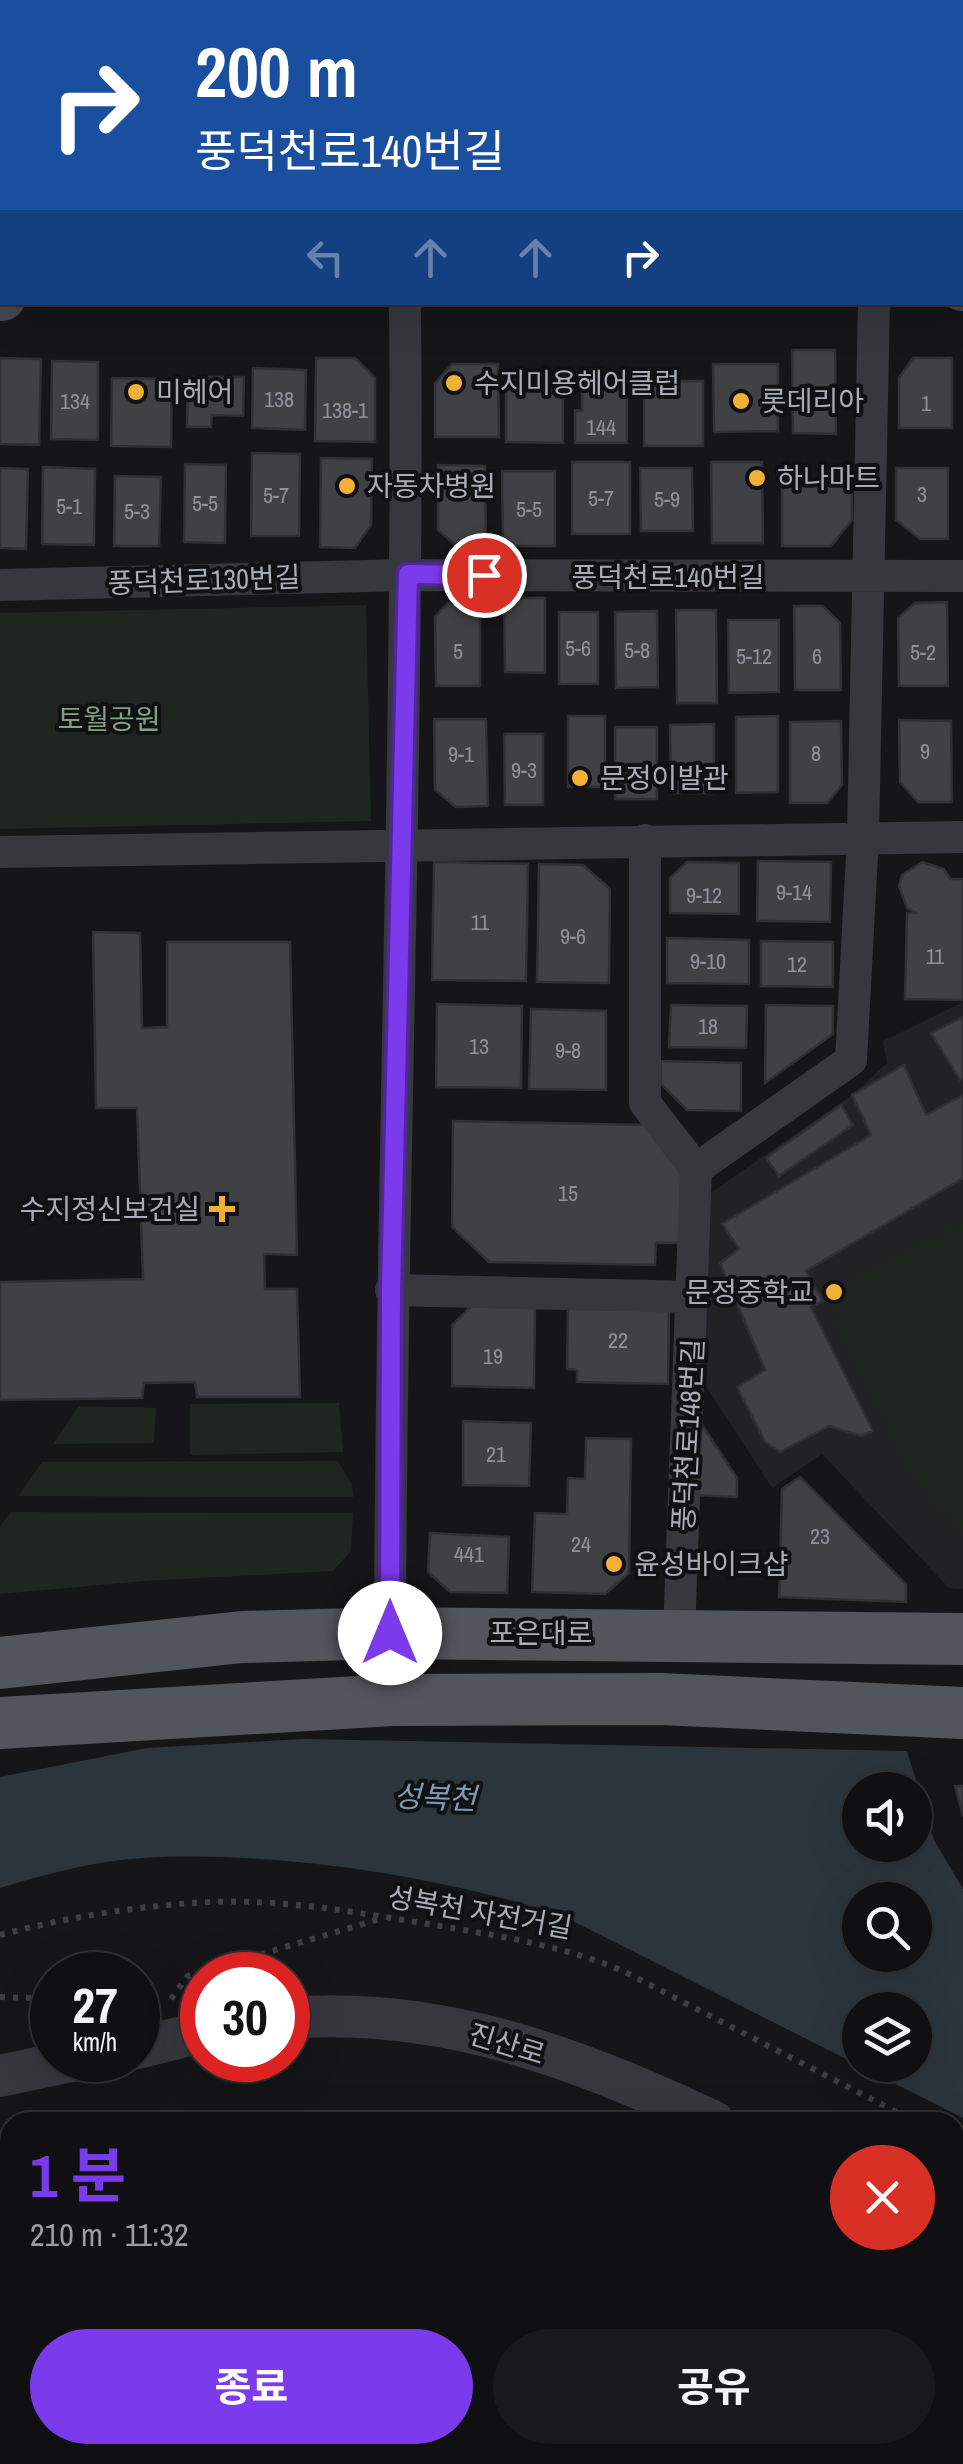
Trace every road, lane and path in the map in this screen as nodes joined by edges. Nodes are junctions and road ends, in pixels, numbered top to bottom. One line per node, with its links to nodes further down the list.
1 (405, 305): 3 (street)
2 (874, 305): 5 (street)
3 (408, 574): 5 (street, 풍덕천로140번길); 6 (street, 풍덕천로130번길); 10 (street)
4 (963, 576): 5 (street)
5 (868, 578): 7 (street)
6 (0, 585)
7 (864, 836): 8 (street); 9 (street); 12 (street)
8 (963, 837)
9 (645, 840): 10 (street); 12 (street)
10 (402, 845): 11 (street); 13 (street)
11 (0, 852)
12 (696, 1169): 14 (street, 풍덕천로148번길)
13 (391, 1290): 14 (street); 15 (street)
14 (695, 1297): 16 (street, 풍덕천로148번길)
15 (390, 1633): 16 (main road, 포은대로); 18 (main road, 포은대로)
16 (679, 1634): 17 (main road, 포은대로)
17 (963, 1639)
18 (0, 1664)
19 (963, 1713): 20 (main road)
20 (0, 1722)
21 (385, 1918): 22 (path, 성복천 자전거길); 25 (path); 30 (path, 성복천 자전거길)
22 (0, 1934)
23 (0, 1997): 24 (path)
24 (30, 1998)
25 (168, 2004)
26 (310, 2018): 29 (street, 진산로)
27 (30, 2062): 28 (street)
28 (0, 2076)
29 (693, 2112)
30 (896, 2112)

